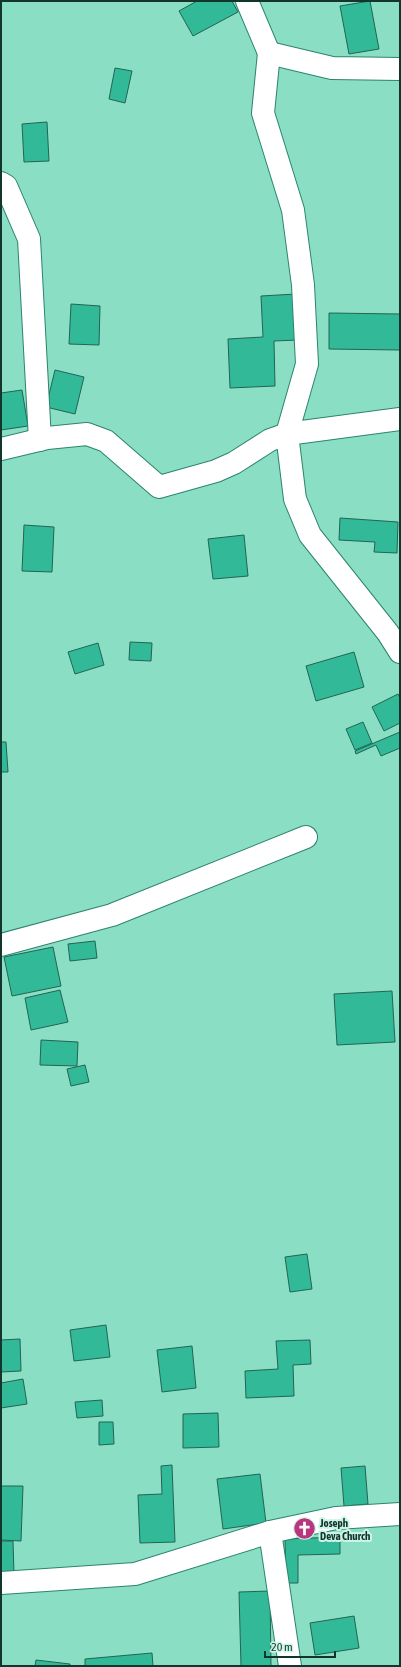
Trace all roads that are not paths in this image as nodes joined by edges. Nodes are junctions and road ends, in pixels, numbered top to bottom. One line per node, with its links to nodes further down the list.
1 (247, 1): 2 (street)
2 (269, 52): 3 (street); 6 (street)
3 (400, 69)
4 (1, 183): 7 (street)
5 (400, 419): 6 (street)
6 (287, 434): 7 (street); 9 (street)
7 (40, 440): 8 (street)
8 (1, 449)
9 (400, 652)
10 (306, 837): 11 (street)
11 (1, 945)
12 (400, 1514): 13 (street)
13 (270, 1532): 14 (street); 15 (street)
14 (1, 1583)
15 (290, 1666)

